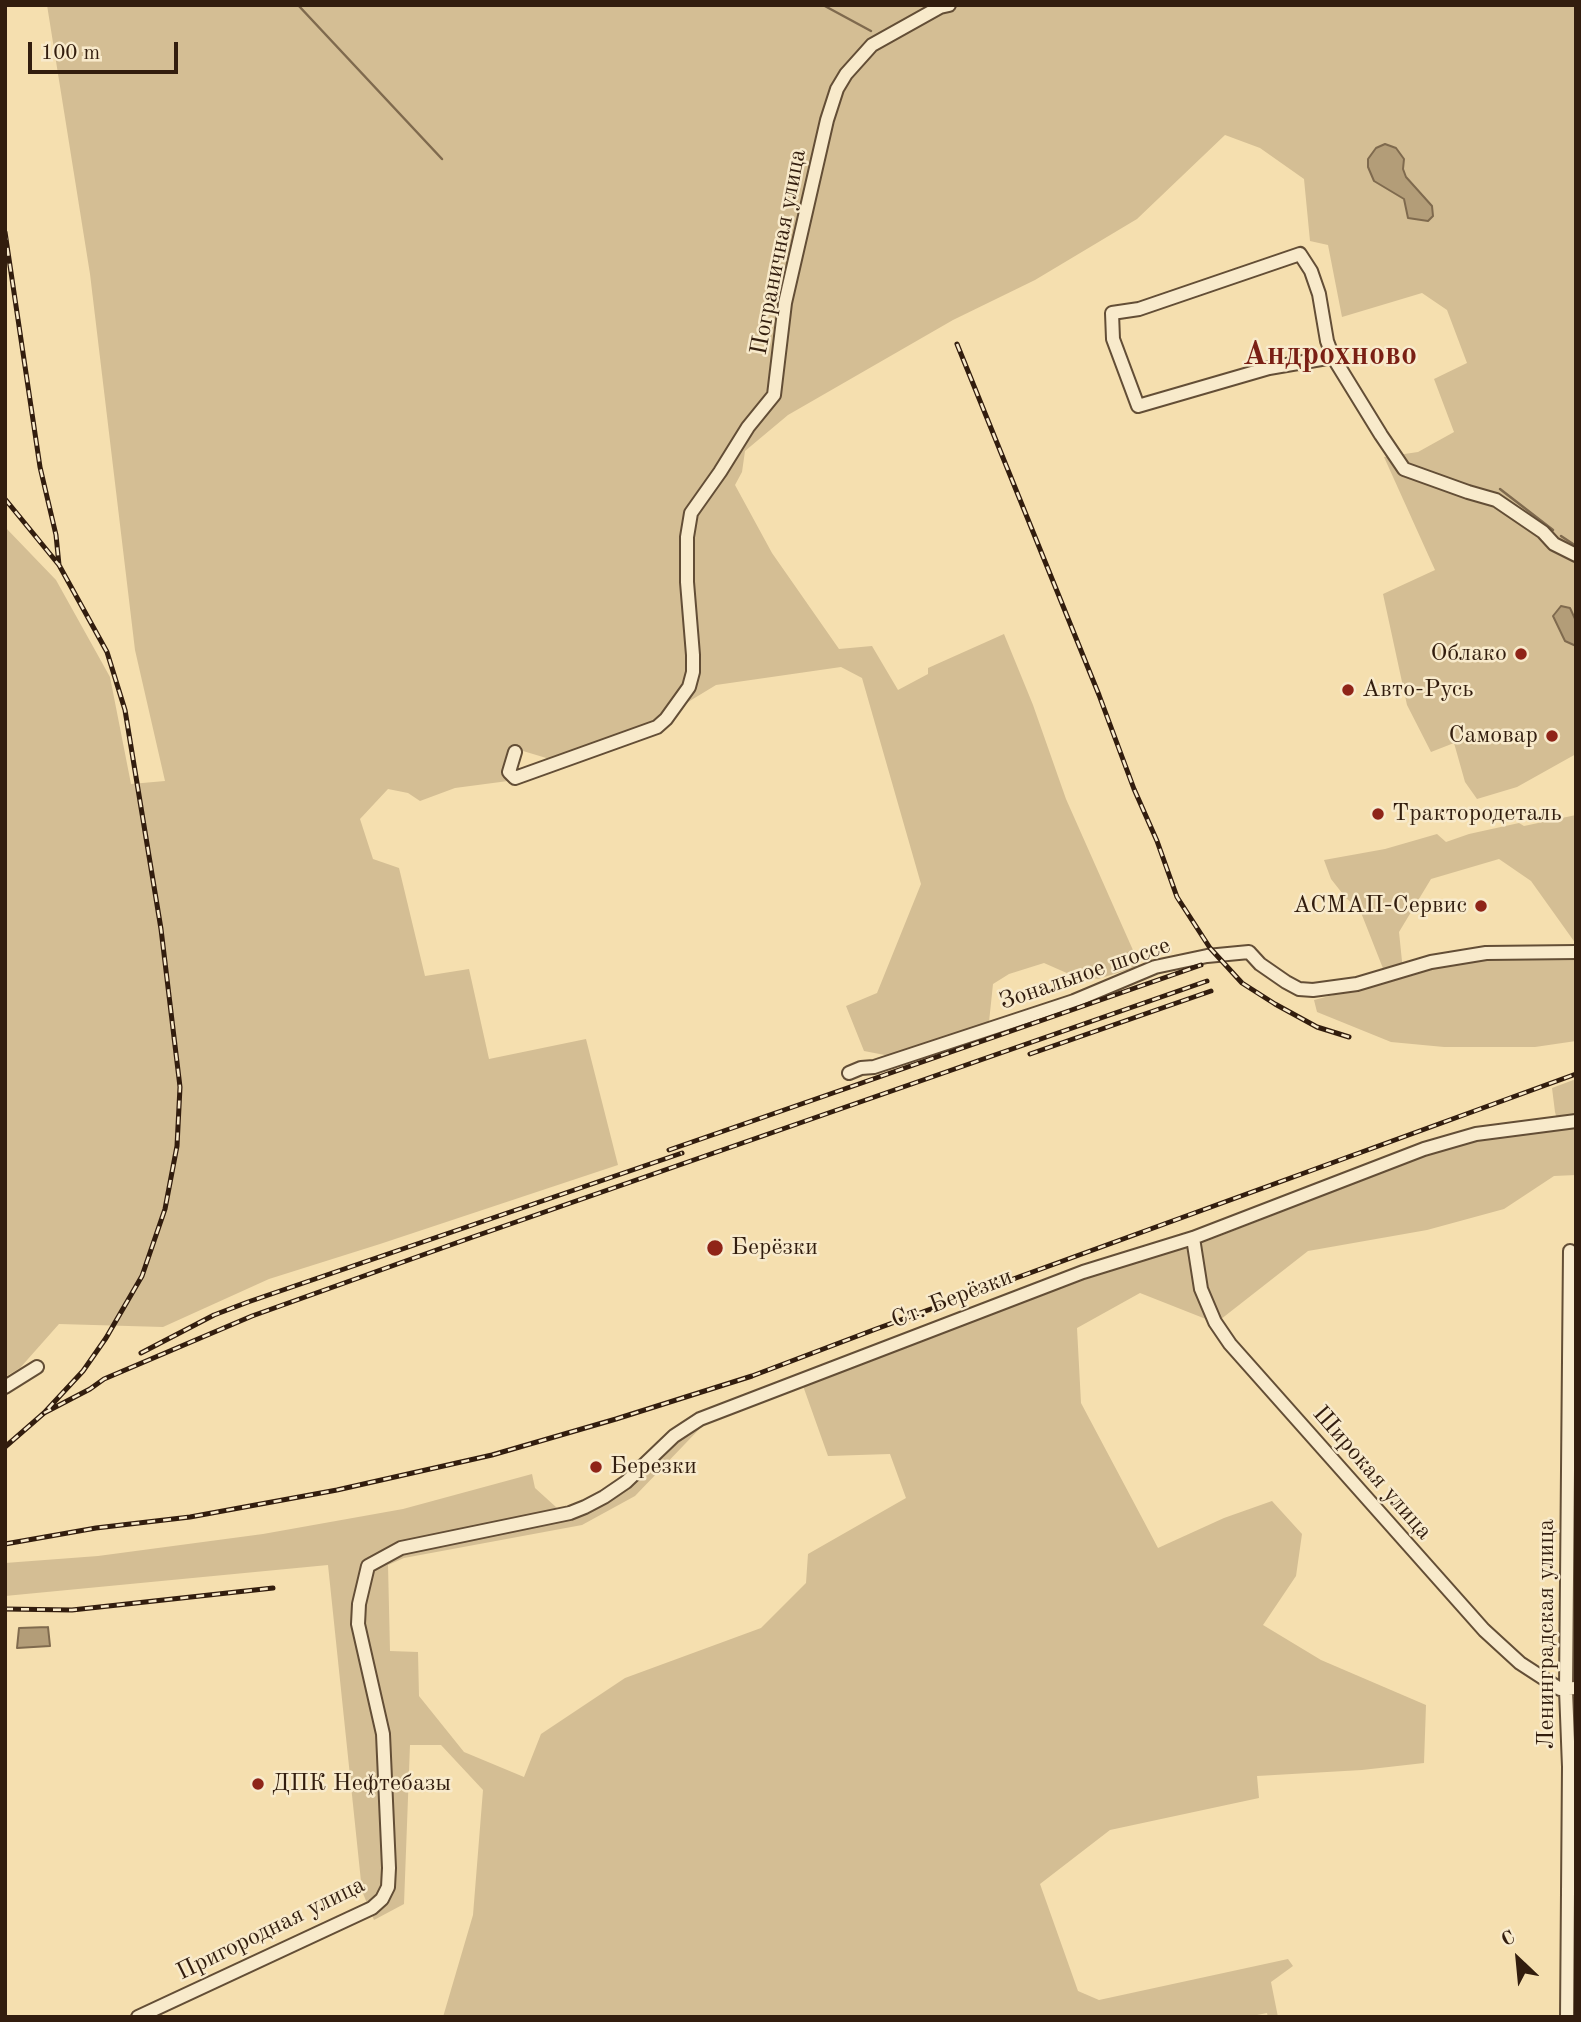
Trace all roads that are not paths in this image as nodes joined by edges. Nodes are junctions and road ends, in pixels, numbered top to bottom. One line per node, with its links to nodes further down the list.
1 (949, 5): 4 (street, Пограничная улица)
2 (1333, 357): 2 (street); 3 (street)
3 (1576, 555)
4 (515, 752)
5 (1576, 952): 6 (street, Зональное шоссе)
6 (849, 1073)
7 (1576, 1121): 8 (street, Ст. Берёзки)
8 (1193, 1238): 12 (street, Ст. Берёзки); 13 (street, Широкая улица)
9 (1570, 1251): 13 (street, Ленинградская улица)
10 (37, 1367): 11 (street)
11 (5, 1387)
12 (368, 1566): 14 (street, Пригородная улица)
13 (1571, 1689): 15 (street, Ленинградская улица)
14 (138, 2017)
15 (1567, 2017)

